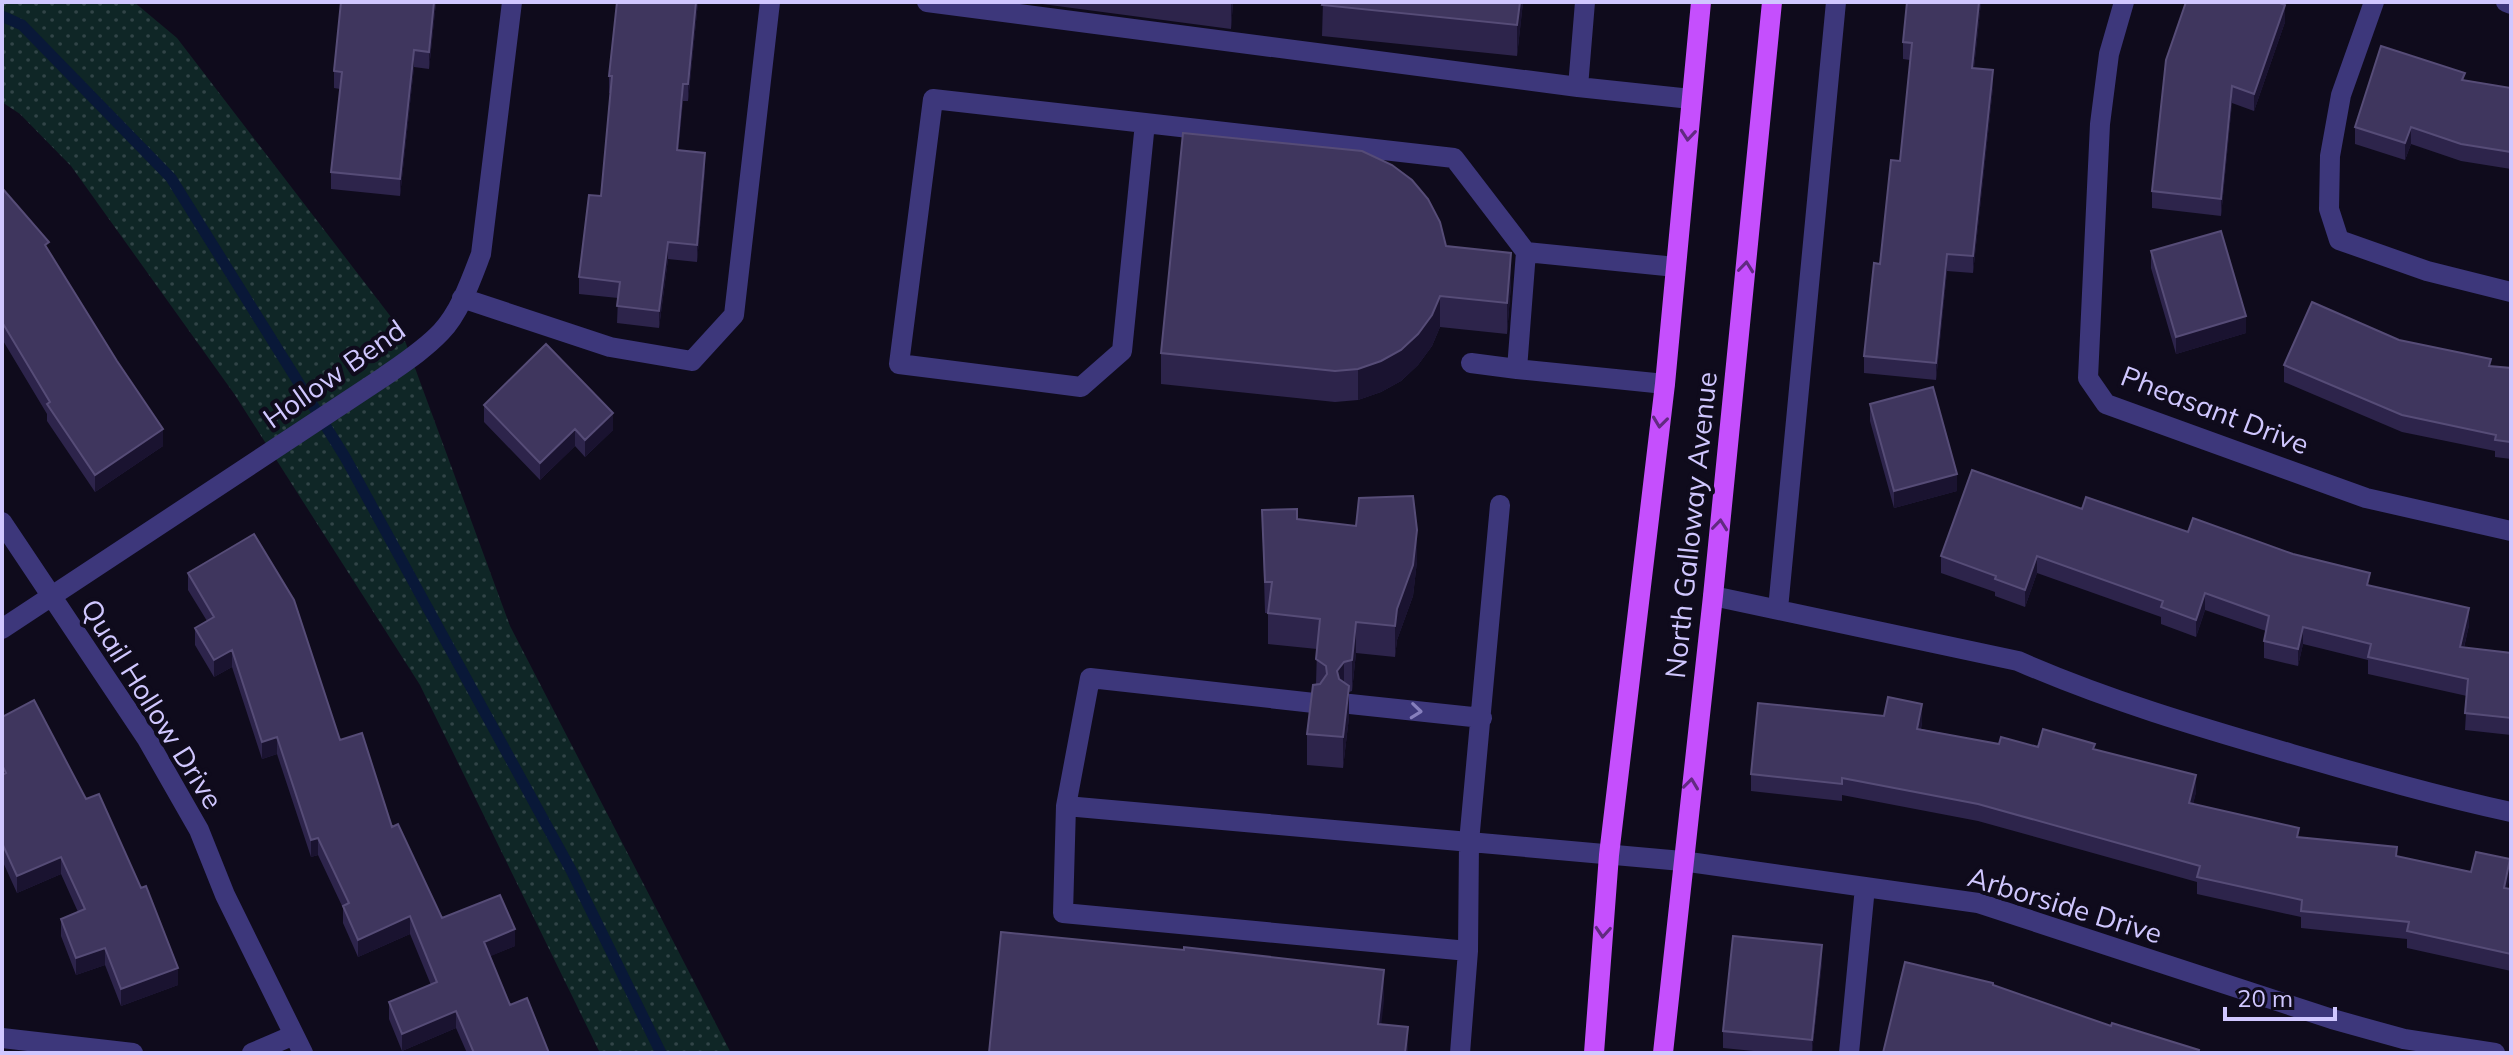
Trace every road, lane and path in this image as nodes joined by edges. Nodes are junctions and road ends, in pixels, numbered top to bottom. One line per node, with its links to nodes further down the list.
1 (512, 2): 16 (street, Hollow Bend)
2 (770, 2): 16 (street)
3 (927, 2): 10 (street)
4 (1585, 2): 10 (street)
5 (1701, 2): 11 (main road, North Galloway Avenue)
6 (1772, 2): 23 (main road, North Galloway Avenue, one-way to 6)
7 (1836, 2): 25 (street)
8 (2124, 2): 22 (street, Pheasant Drive)
9 (2374, 2): 15 (street)
10 (1578, 87): 11 (street)
11 (1691, 99): 14 (main road, North Galloway Avenue, one-way to 14)
12 (1145, 123): 12 (street); 13 (street)
13 (1526, 252): 14 (street); 18 (street)
14 (1676, 267): 19 (main road, North Galloway Avenue)
15 (2511, 292)
16 (462, 298): 24 (street, Hollow Bend)
17 (1471, 363): 18 (street)
18 (1517, 369): 19 (street)
19 (1665, 384): 33 (main road, North Galloway Avenue, one-way to 33)
20 (1500, 505): 29 (street)
21 (2, 522): 24 (street, Quail Hollow Drive)
22 (2511, 531)
23 (1713, 596): 25 (street); 34 (main road, North Galloway Avenue, one-way to 23)
24 (52, 597): 26 (street, Hollow Bend); 38 (street, Quail Hollow Drive)
25 (1778, 609): 31 (street)
26 (2, 629)
27 (1314, 703): 30 (street)
28 (1350, 704): 29 (street, one-way to 29)
29 (1482, 718): 32 (street)
30 (1066, 806): 32 (street, Arborside Drive); 36 (street)
31 (2511, 812)
32 (1469, 842): 33 (street, Arborside Drive); 36 (street)
33 (1609, 855): 34 (street, Arborside Drive); 42 (main road, North Galloway Avenue, one-way to 42)
34 (1682, 861): 35 (street, Arborside Drive); 43 (main road, North Galloway Avenue)
35 (1865, 887): 44 (street); 45 (street, Arborside Drive)
36 (1468, 951): 41 (street)
37 (2, 1038): 39 (street)
38 (298, 1044): 40 (street)
39 (133, 1053)
40 (252, 1053)
41 (1460, 1053)
42 (1594, 1053)
43 (1663, 1053)
44 (1849, 1053)
45 (2495, 1053)

